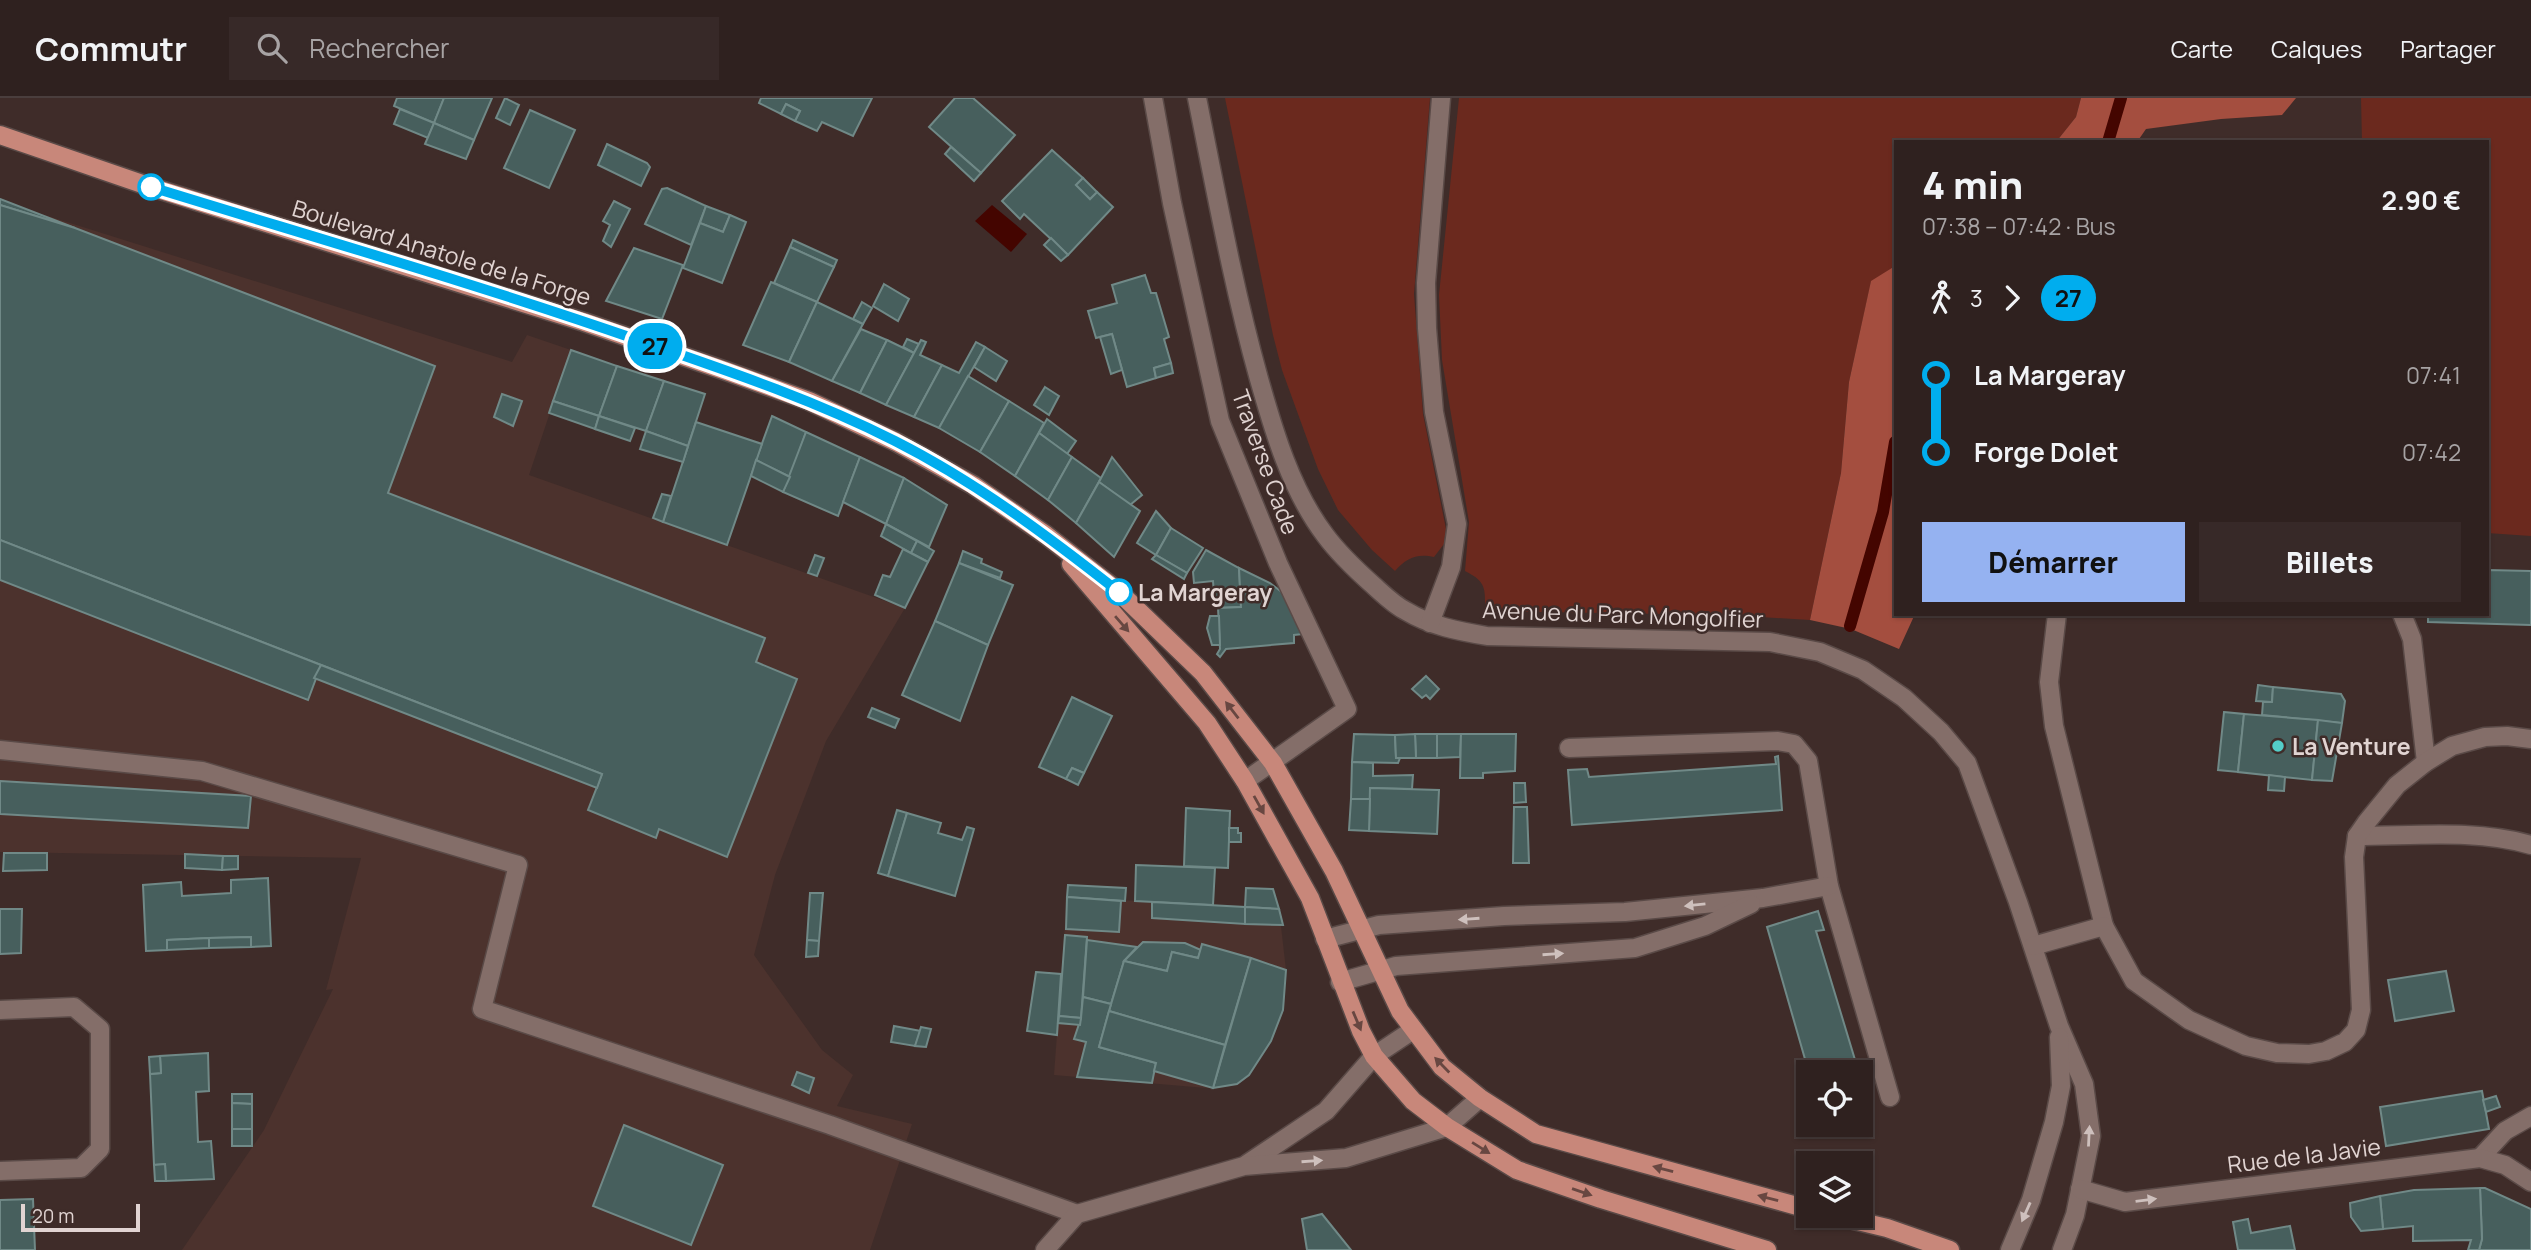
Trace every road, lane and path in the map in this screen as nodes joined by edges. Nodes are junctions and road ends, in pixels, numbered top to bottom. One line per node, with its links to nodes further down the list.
1 (1153, 98): 13 (street, Traverse Cade)
2 (1198, 98): 8 (street, Avenue du Parc Mongolfier)
3 (1441, 98): 8 (street)
4 (0, 135): 5 (main road, Boulevard Anatole de la Forge)
5 (1046, 535): 13 (main road, Boulevard Anatole de la Forge, one-way to 5); 14 (main road, Boulevard Anatole de la Forge, one-way to 14)
6 (2057, 616): 19 (street)
7 (2403, 616): 12 (street)
8 (1430, 623): 22 (street, Avenue du Parc Mongolfier)
9 (2531, 739): 12 (street)
10 (1569, 748): 17 (street)
11 (0, 750): 39 (street)
12 (2426, 762): 15 (street)
13 (1273, 763): 14 (street, Traverse Cade); 20 (main road, Boulevard Anatole de la Forge)
14 (1245, 781): 21 (main road, Boulevard Anatole de la Forge, one-way to 21)
15 (2357, 836): 16 (street); 19 (street)
16 (2531, 845)
17 (1829, 886): 18 (street); 29 (street)
18 (1763, 898): 20 (street, one-way to 20); 23 (street, one-way to 18)
19 (2104, 926): 22 (street)
20 (1363, 930): 21 (street); 23 (main road, Boulevard Anatole de la Forge)
21 (1325, 939): 24 (main road, Boulevard Anatole de la Forge)
22 (2033, 946): 26 (street, Avenue du Parc Mongolfier)
23 (1380, 969): 24 (street); 27 (main road, Boulevard Anatole de la Forge)
24 (1340, 982): 28 (main road, Boulevard Anatole de la Forge, one-way to 28)
25 (0, 1010): 35 (street)
26 (2059, 1026): 37 (street, Avenue du Parc Mongolfier, one-way to 26); 44 (street, Avenue du Parc Mongolfier, one-way to 44)
27 (1413, 1030): 28 (street); 30 (main road, Boulevard Anatole de la Forge, one-way to 27)
28 (1374, 1056): 32 (main road, Boulevard Anatole de la Forge); 34 (street)
29 (1890, 1097)
30 (1480, 1098): 32 (street); 38 (main road, Boulevard Anatole de la Forge, one-way to 30)
31 (2531, 1116): 33 (street)
32 (1447, 1127): 34 (street, one-way to 32); 42 (main road, Boulevard Anatole de la Forge, one-way to 42)
33 (2480, 1158): 36 (street, Rue de la Javie); 37 (street, Rue de la Javie, one-way to 33)
34 (1244, 1166): 39 (street)
35 (0, 1171)
36 (2531, 1182)
37 (2080, 1189): 45 (street, Avenue du Parc Mongolfier)
38 (1796, 1206)
39 (1077, 1214): 41 (street)
40 (1873, 1225): 43 (main road)
41 (1045, 1250)
42 (1767, 1250)
43 (1950, 1250)
44 (2010, 1250)
45 (2062, 1250)

